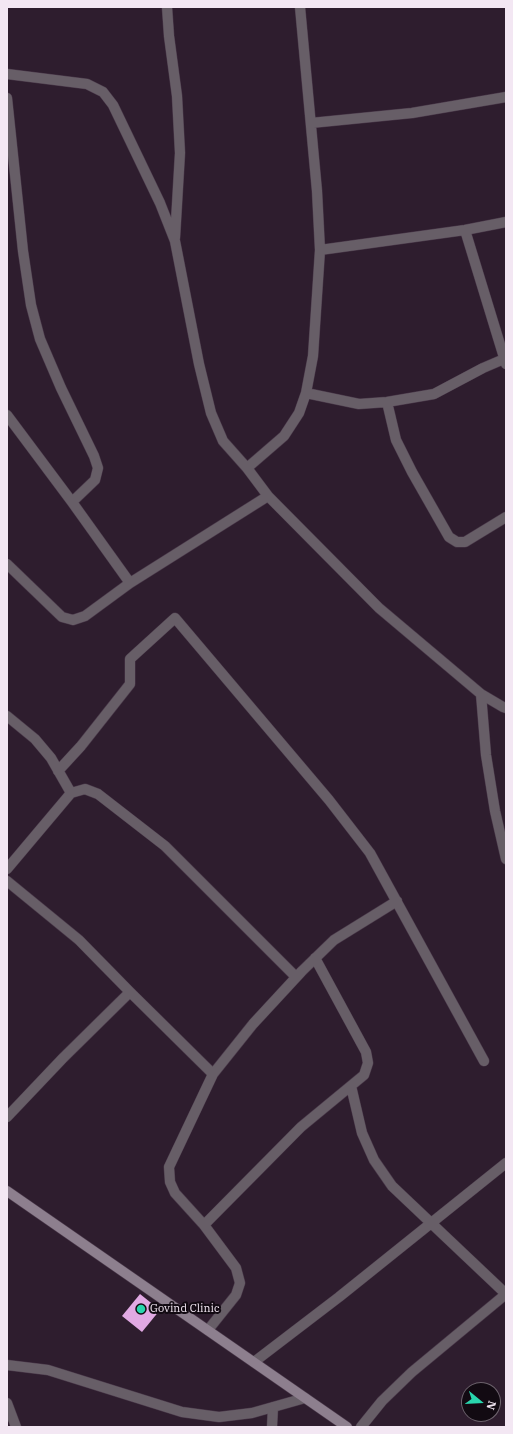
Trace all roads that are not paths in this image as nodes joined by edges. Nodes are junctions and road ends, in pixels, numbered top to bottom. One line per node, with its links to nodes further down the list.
1 (167, 7): 9 (street)
2 (300, 7): 6 (street)
3 (7, 74): 9 (street)
4 (7, 98): 18 (street)
5 (506, 98): 6 (street)
6 (311, 123): 10 (street)
7 (506, 222): 8 (street)
8 (464, 230): 10 (street); 11 (street)
9 (175, 241): 16 (street)
10 (320, 250): 13 (street)
11 (502, 340): 12 (street)
12 (505, 362): 14 (street)
13 (306, 393): 14 (street); 16 (street)
14 (387, 402): 19 (street)
15 (7, 415): 18 (street)
16 (247, 468): 17 (street)
17 (268, 496): 21 (street); 22 (street)
18 (72, 502): 21 (street)
19 (506, 517)
20 (7, 564): 21 (street)
21 (130, 583)
22 (481, 694): 23 (street); 27 (street)
23 (506, 708)
24 (7, 716): 25 (street)
25 (58, 771): 26 (street); 30 (street)
26 (71, 793): 28 (street); 32 (street)
27 (505, 853)
28 (7, 869)
29 (7, 881): 33 (street)
30 (396, 901): 31 (street); 34 (street)
31 (315, 958): 32 (street); 36 (street)
32 (296, 977): 35 (street)
33 (130, 992): 35 (street); 37 (street)
34 (484, 1061)
35 (213, 1074): 41 (street)
36 (351, 1086): 40 (street); 41 (street)
37 (7, 1117)
38 (506, 1163): 40 (street)
39 (7, 1191): 43 (street)
40 (432, 1223): 42 (street); 44 (street)
41 (204, 1225): 43 (street)
42 (506, 1294): 52 (street)
43 (208, 1330): 44 (street)
44 (254, 1362): 46 (street)
45 (7, 1366): 48 (street)
46 (306, 1398): 48 (street); 51 (street)
47 (7, 1403): 49 (street)
48 (273, 1407): 50 (street)
49 (16, 1427)
50 (272, 1427)
51 (347, 1427)
52 (361, 1427)

